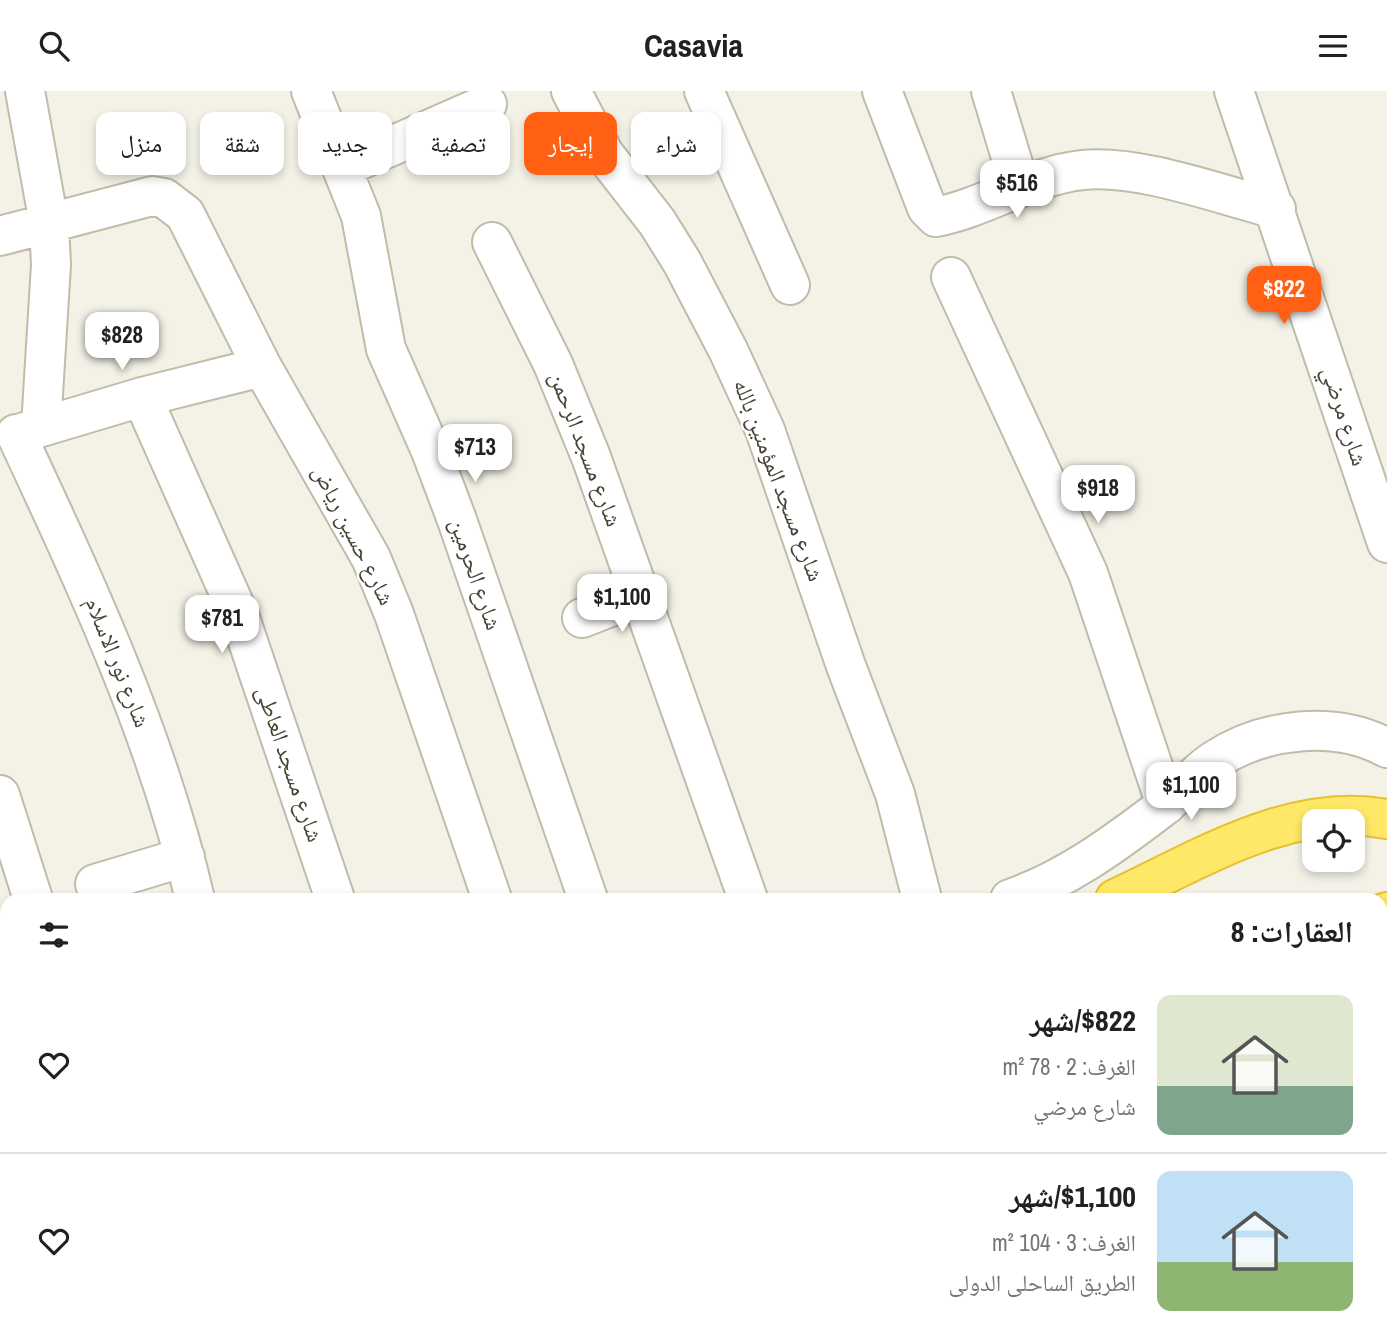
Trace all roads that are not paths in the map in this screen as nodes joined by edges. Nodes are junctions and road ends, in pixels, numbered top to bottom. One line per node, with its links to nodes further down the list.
1 (13, 91): 9 (street)
2 (25, 91): 16 (street)
3 (311, 91): 11 (street, شارع الحرمين)
4 (571, 91): 39 (street, شارع مسجد المؤمنين بالله)
5 (704, 91): 20 (street)
6 (882, 91): 14 (street)
7 (991, 91): 14 (street)
8 (1234, 91): 15 (street, شارع مرضي)
9 (0, 95)
10 (487, 104): 12 (street)
11 (320, 112)
12 (392, 146)
13 (347, 175): 37 (street, شارع الحرمين)
14 (1020, 187): 15 (street)
15 (1276, 209): 24 (street, شارع مرضي)
16 (49, 223): 17 (street); 21 (street, شارع حسين رياض); 23 (street)
17 (0, 236)
18 (492, 242): 25 (street, شارع مسجد الرحمن)
19 (951, 277): 29 (street)
20 (790, 285)
21 (262, 367): 22 (street); 36 (street, شارع حسين رياض)
22 (142, 397): 23 (street); 35 (street, شارع مسجد العاطى)
23 (19, 434): 31 (street, شارع نور الاسلام)
24 (1387, 543)
25 (641, 595): 26 (street); 38 (street, شارع مسجد الرحمن)
26 (582, 618)
27 (1387, 748): 29 (street)
28 (0, 795): 33 (street)
29 (1166, 805): 40 (street)
30 (1387, 819): 41 (highway)
31 (185, 857): 32 (street); 34 (street, شارع نور الاسلام)
32 (94, 884)
33 (31, 893)
34 (194, 893)
35 (333, 893)
36 (490, 893)
37 (586, 893)
38 (746, 893)
39 (920, 893)
40 (1028, 893)
41 (1128, 893)

